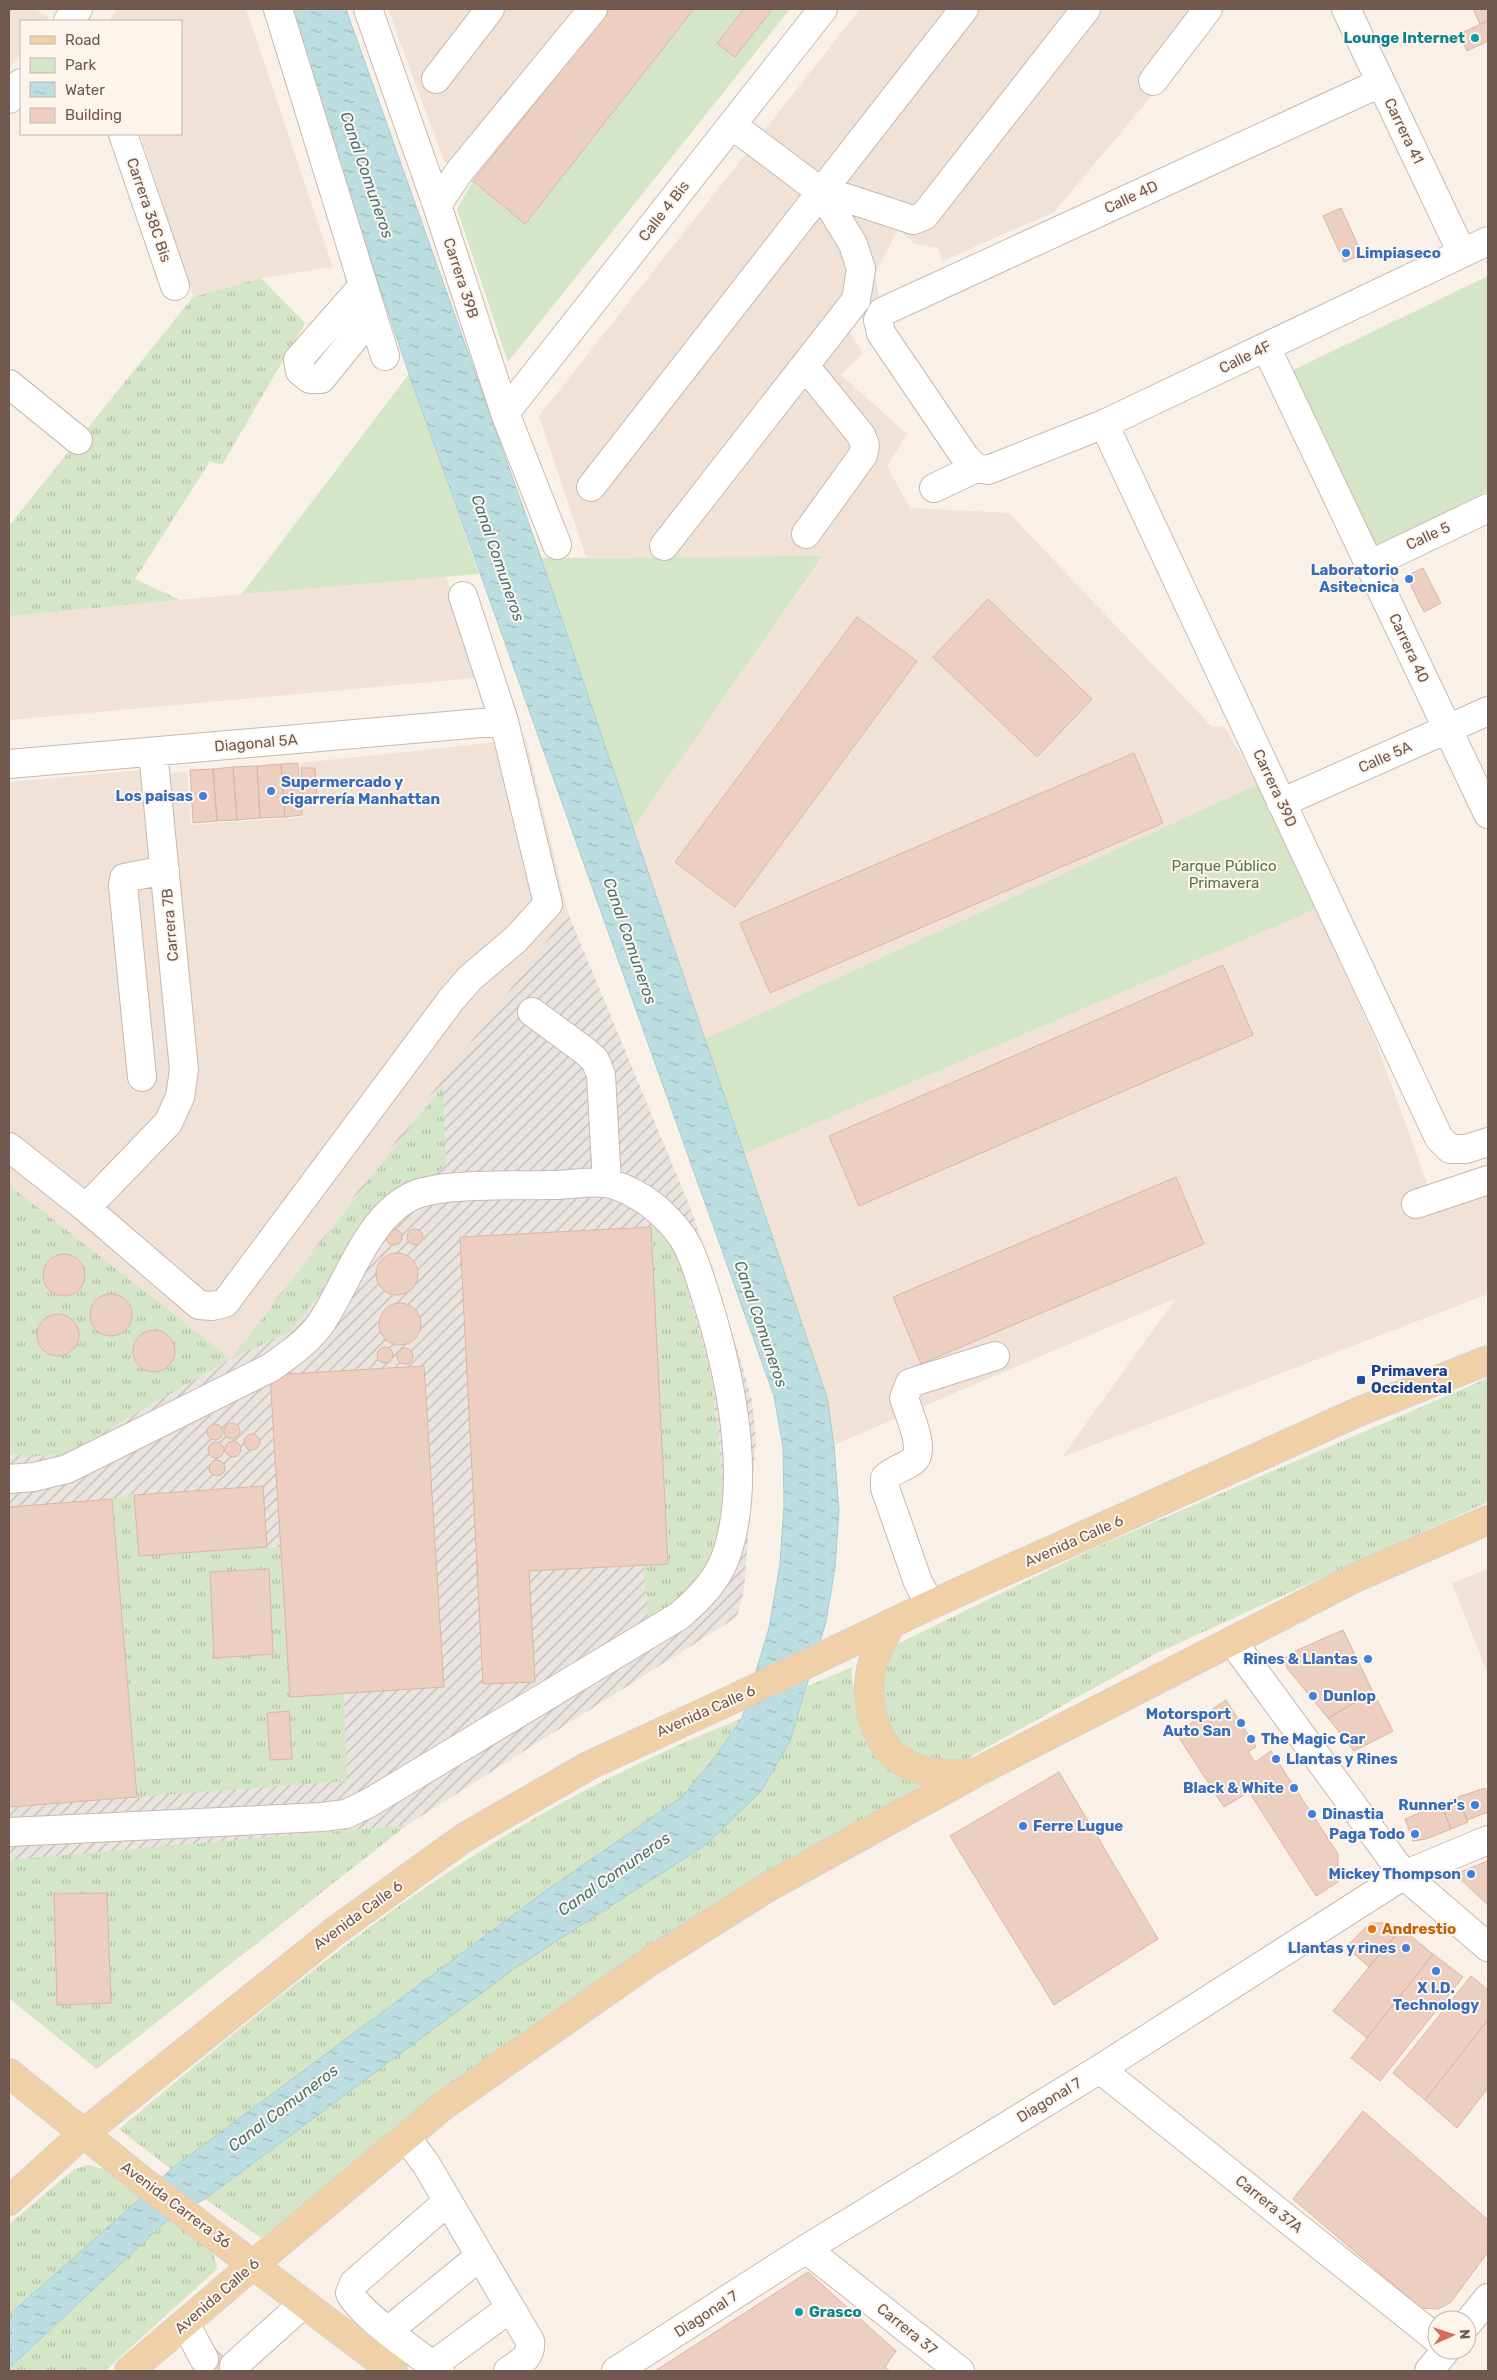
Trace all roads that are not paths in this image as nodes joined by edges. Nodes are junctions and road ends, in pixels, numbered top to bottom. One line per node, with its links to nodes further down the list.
1 (278, 9): 22 (street)
2 (368, 9): 18 (street, Carrera 39B)
3 (490, 9): 10 (street)
4 (593, 9): 18 (street)
5 (824, 9): 15 (street, Calle 4 Bis)
6 (964, 9): 17 (street)
7 (1086, 9): 17 (street)
8 (1208, 9): 11 (street)
9 (1346, 9): 12 (street, Carrera 41)
10 (436, 79)
11 (1152, 81)
12 (1380, 83): 20 (street, Carrera 41); 31 (street, Calle 4D)
13 (20, 84): 14 (street)
14 (9, 99)
15 (732, 125): 17 (street); 28 (street, Calle 4 Bis)
16 (122, 135): 21 (street, Carrera 38C Bis)
17 (821, 192): 26 (street); 32 (street)
18 (437, 205): 28 (street, Carrera 39B)
19 (1488, 241): 20 (street, Calle 4F)
20 (1462, 253): 24 (street, Calle 4F)
21 (175, 286)
22 (363, 286): 23 (street); 23 (street)
23 (372, 316): 25 (street)
24 (1266, 347): 29 (street, Calle 4F); 38 (street, Carrera 40)
25 (385, 356)
26 (805, 366): 35 (street); 37 (street)
27 (9, 384): 30 (street)
28 (505, 413): 36 (street, Carrera 39B)
29 (1104, 424): 31 (street, Calle 4F); 45 (street, Carrera 39D)
30 (78, 440)
31 (988, 467): 33 (street, Calle 4F)
32 (591, 487)
33 (934, 488)
34 (1488, 508): 38 (street, Calle 5)
35 (806, 534)
36 (557, 545)
37 (664, 546)
38 (1369, 564): 42 (street, Carrera 40)
39 (462, 596): 41 (street)
40 (1488, 711): 42 (street, Calle 5A)
41 (504, 721): 43 (street, Diagonal 5A); 55 (street)
42 (1448, 730): 45 (street, Calle 5A); 46 (street, Carrera 40)
43 (153, 752): 44 (street, Diagonal 5A); 47 (street, Carrera 7B)
44 (9, 764)
45 (1281, 803): 50 (street, Carrera 39D)
46 (1488, 814)
47 (166, 870): 49 (street); 55 (street, Carrera 7B)
48 (532, 1012): 53 (street)
49 (142, 1077)
50 (1488, 1142)
51 (9, 1148): 55 (street)
52 (1488, 1180): 54 (street)
53 (607, 1183): 58 (street); 64 (street)
54 (1416, 1204)
55 (86, 1208)
56 (995, 1356): 60 (street)
57 (1488, 1360): 60 (main road, Avenida Calle 6)
58 (9, 1479)
59 (1488, 1520): 62 (main road, Avenida Calle 6)
60 (930, 1604): 61 (main road, Avenida Calle 6)
61 (892, 1623): 63 (main road); 70 (main road, Avenida Calle 6)
62 (1232, 1641): 63 (main road, Avenida Calle 6); 66 (street)
63 (975, 1773): 71 (main road, Avenida Calle 6)
64 (9, 1832)
65 (1488, 1840): 66 (street, Diagonal 7)
66 (1404, 1875): 67 (street); 68 (street, Diagonal 7)
67 (1488, 1947)
68 (1100, 2069): 74 (street, Diagonal 7); 83 (street, Carrera 37A)
69 (9, 2073): 70 (main road, Avenida Carrera 36)
70 (84, 2133): 72 (main road, Avenida Calle 6); 76 (main road, Avenida Carrera 36)
71 (406, 2138): 73 (street); 76 (main road, Avenida Calle 6)
72 (9, 2201)
73 (448, 2202): 75 (street); 82 (street)
74 (806, 2249): 91 (street, Diagonal 7); 92 (street, Carrera 37)
75 (480, 2256): 79 (street); 82 (street)
76 (254, 2264): 78 (main road, Avenida Carrera 36); 81 (main road, Avenida Calle 6)
77 (1488, 2298): 80 (street)
78 (304, 2303): 86 (street); 89 (main road, Avenida Carrera 36)
79 (510, 2308): 87 (street); 90 (street)
80 (1477, 2312)
81 (185, 2323): 84 (street); 88 (main road, Avenida Calle 6)
82 (388, 2331): 87 (street)
83 (1427, 2331)
84 (204, 2359)
85 (1438, 2360): 93 (street)
86 (234, 2366)
87 (436, 2368)
88 (129, 2371)
89 (393, 2371)
90 (508, 2371)
91 (616, 2371)
92 (960, 2371)
93 (1429, 2371)

